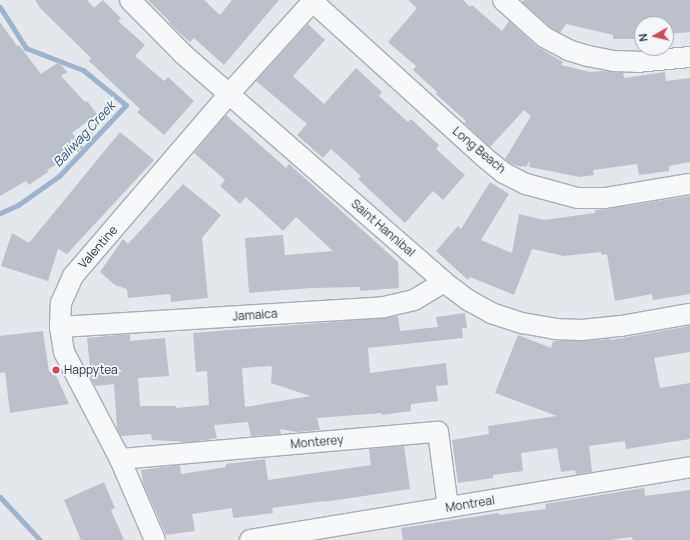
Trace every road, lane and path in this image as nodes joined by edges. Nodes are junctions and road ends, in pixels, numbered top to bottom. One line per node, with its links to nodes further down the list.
1 (130, 0): 5 (street, Saint Hannibal)
2 (503, 0): 4 (street)
3 (312, 1): 5 (street, Valentine); 6 (street, Long Beach)
4 (690, 57)
5 (229, 94): 7 (street, Saint Hannibal); 9 (street, Valentine)
6 (690, 184)
7 (444, 282): 8 (street, Saint Hannibal); 9 (street, Jamaica)
8 (690, 314)
9 (60, 327): 10 (street, Valentine)
10 (120, 459): 12 (street, Monterey); 13 (street, Valentine)
11 (690, 467): 12 (street, Montreal)
12 (448, 507): 14 (street, Montreal)
13 (155, 540)
14 (250, 540)

